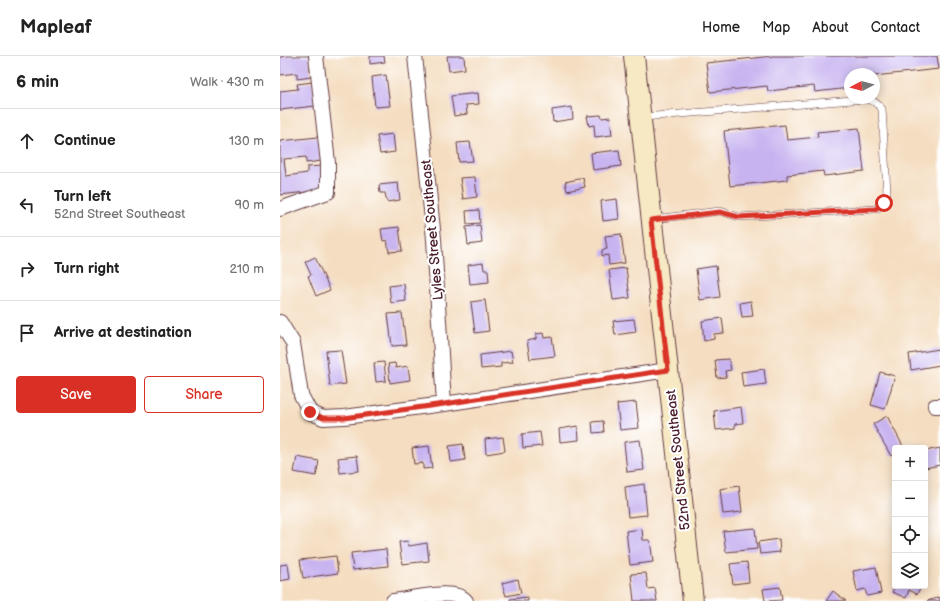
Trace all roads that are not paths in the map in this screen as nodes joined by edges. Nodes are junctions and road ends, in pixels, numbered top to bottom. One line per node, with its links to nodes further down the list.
1 (316, 56): 5 (street)
2 (415, 56): 9 (street, Lyles Street Southeast)
3 (634, 56): 4 (main road, 52nd Street Southeast)
4 (640, 117): 6 (main road, 52nd Street Southeast); 6 (lane)
5 (280, 209)
6 (651, 220): 8 (main road, 52nd Street Southeast)
7 (280, 322): 9 (street)
8 (668, 370): 9 (street); 12 (main road, 52nd Street Southeast)
9 (444, 404)
10 (392, 601): 11 (street)
11 (466, 601)
12 (693, 601)

